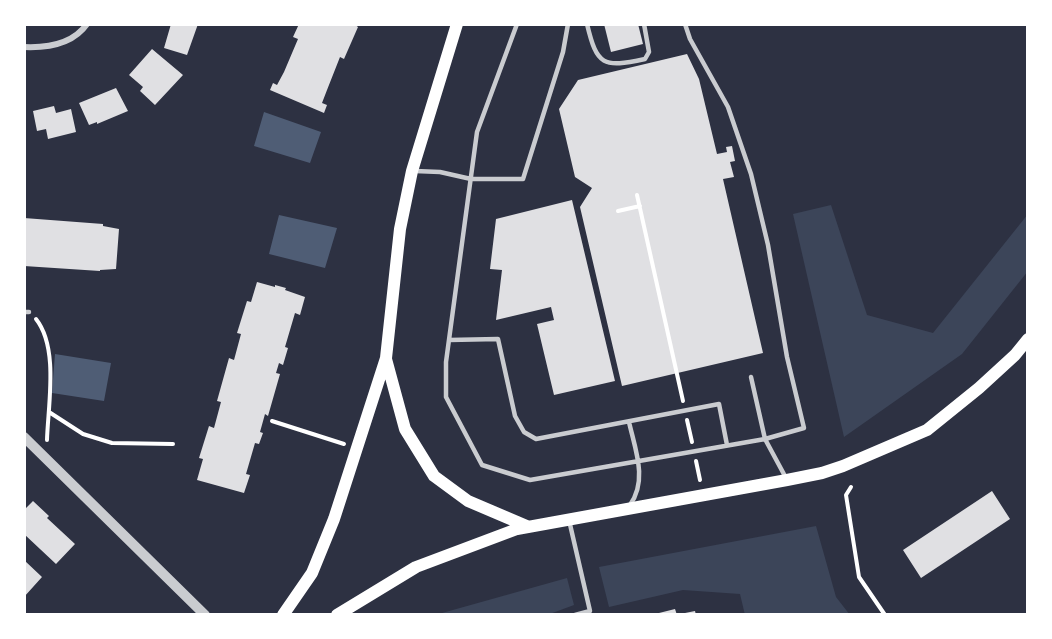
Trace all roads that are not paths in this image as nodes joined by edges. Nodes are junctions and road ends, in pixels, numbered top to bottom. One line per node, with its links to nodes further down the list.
1 (87, 24): 8 (street)
2 (457, 24): 9 (main road)
3 (517, 24): 10 (lane)
4 (568, 24): 10 (lane)
5 (587, 24): 6 (lane)
6 (644, 24)
7 (685, 24): 17 (lane)
8 (24, 46)
9 (412, 171): 10 (lane); 13 (main road)
10 (471, 179): 12 (lane)
11 (1028, 339): 20 (main road)
12 (449, 340): 15 (lane); 19 (lane)
13 (386, 358): 23 (main road); 25 (main road)
14 (751, 376): 17 (lane)
15 (629, 422): 18 (lane); 19 (lane)
16 (24, 437): 24 (street)
17 (765, 439): 18 (lane); 20 (lane)
18 (727, 445): 19 (lane)
19 (637, 461): 21 (lane)
20 (787, 480): 21 (main road)
21 (627, 509): 22 (main road)
22 (569, 520): 23 (main road); 27 (lane)
23 (529, 527): 26 (main road)
24 (204, 615)
25 (283, 615)
26 (337, 615)
27 (575, 615)

